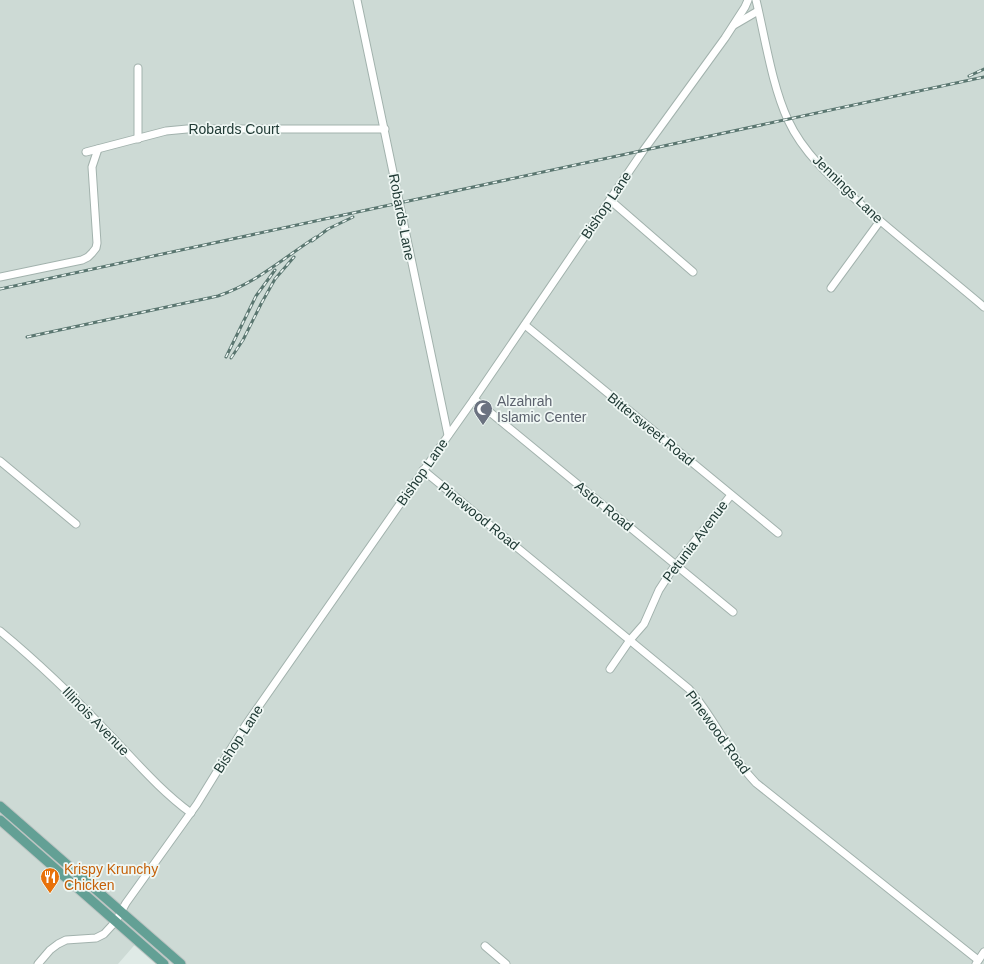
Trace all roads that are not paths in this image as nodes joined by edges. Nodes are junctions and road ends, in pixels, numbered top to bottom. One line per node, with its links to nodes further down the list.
1 (356, 0): 7 (street, Robards Lane)
2 (748, 0): 5 (street, Bishop Lane)
3 (756, 0): 4 (street)
4 (758, 11): 5 (street, Bishop Lane); 12 (street, Jennings Lane)
5 (732, 26): 11 (street, Bishop Lane)
6 (138, 68): 8 (street)
7 (385, 129): 8 (street, Robards Court); 19 (street, Robards Lane)
8 (138, 139): 9 (street, Robards Court)
9 (98, 149): 10 (street, Robards Court); 14 (street)
10 (86, 152)
11 (610, 200): 13 (street); 17 (street, Bishop Lane)
12 (880, 221): 15 (street); 16 (street, Jennings Lane)
13 (693, 272)
14 (0, 277)
15 (831, 288)
16 (984, 307)
17 (525, 325): 18 (street, Bishop Lane); 22 (street, Bittersweet Road)
18 (474, 399): 19 (street, Bishop Lane); 25 (street, Astor Road)
19 (448, 435): 21 (street, Bishop Lane)
20 (0, 461): 23 (street)
21 (424, 470): 28 (street, Pinewood Road); 31 (street, Bishop Lane)
22 (731, 495): 24 (street, Bittersweet Road); 25 (street, Petunia Avenue)
23 (76, 524)
24 (778, 533)
25 (676, 565): 26 (street, Astor Road); 28 (street, Petunia Avenue)
26 (734, 612)
27 (0, 631): 31 (street, Illinois Avenue)
28 (630, 640): 29 (street, Petunia Avenue); 37 (street, Pinewood Road)
29 (610, 669)
30 (0, 806): 33 (main road)
31 (191, 813): 33 (street, Bishop Lane)
32 (0, 820): 34 (main road)
33 (121, 912): 34 (street, Bishop Lane); 40 (main road)
34 (116, 921): 38 (street, Bishop Lane); 39 (main road)
35 (485, 946): 41 (street)
36 (984, 952): 37 (street)
37 (977, 962)
38 (38, 964)
39 (164, 964)
40 (181, 964)
41 (506, 964)

